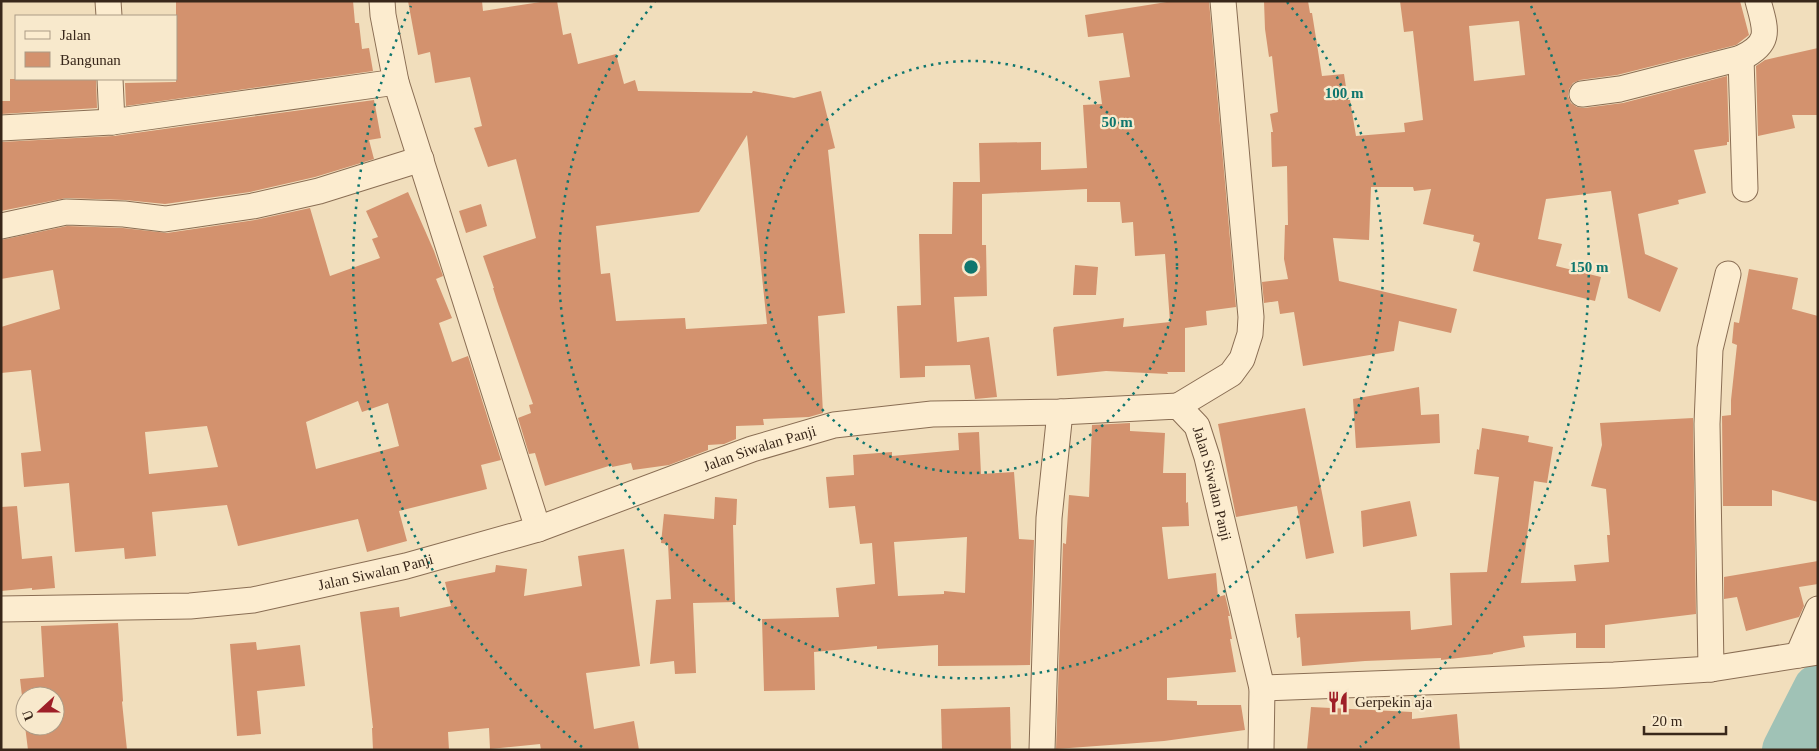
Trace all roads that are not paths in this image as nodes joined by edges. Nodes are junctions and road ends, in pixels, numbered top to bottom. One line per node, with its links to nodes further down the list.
1 (108, 1): 5 (street)
2 (382, 1): 8 (street)
3 (1223, 1): 16 (street)
4 (1758, 1): 6 (street)
5 (109, 15)
6 (1741, 58): 9 (street); 13 (street)
7 (110, 80): 10 (street)
8 (396, 82): 10 (street); 12 (street)
9 (1582, 94)
10 (112, 122): 11 (street)
11 (1, 128)
12 (421, 159): 14 (street); 18 (street)
13 (1744, 189)
14 (1, 226)
15 (1728, 274): 22 (street)
16 (1178, 406): 17 (street, Jalan Siwalan Panji); 23 (street, Jalan Siwalan Panji)
17 (1060, 412): 18 (street, Jalan Siwalan Panji); 24 (street)
18 (538, 529): 19 (street, Jalan Siwalan Panji)
19 (1, 609)
20 (1818, 609): 21 (street)
21 (1809, 653): 22 (street)
22 (1711, 669): 23 (street)
23 (1262, 688): 25 (street, Jalan Siwalan Panji)
24 (1042, 750)
25 (1261, 750)

